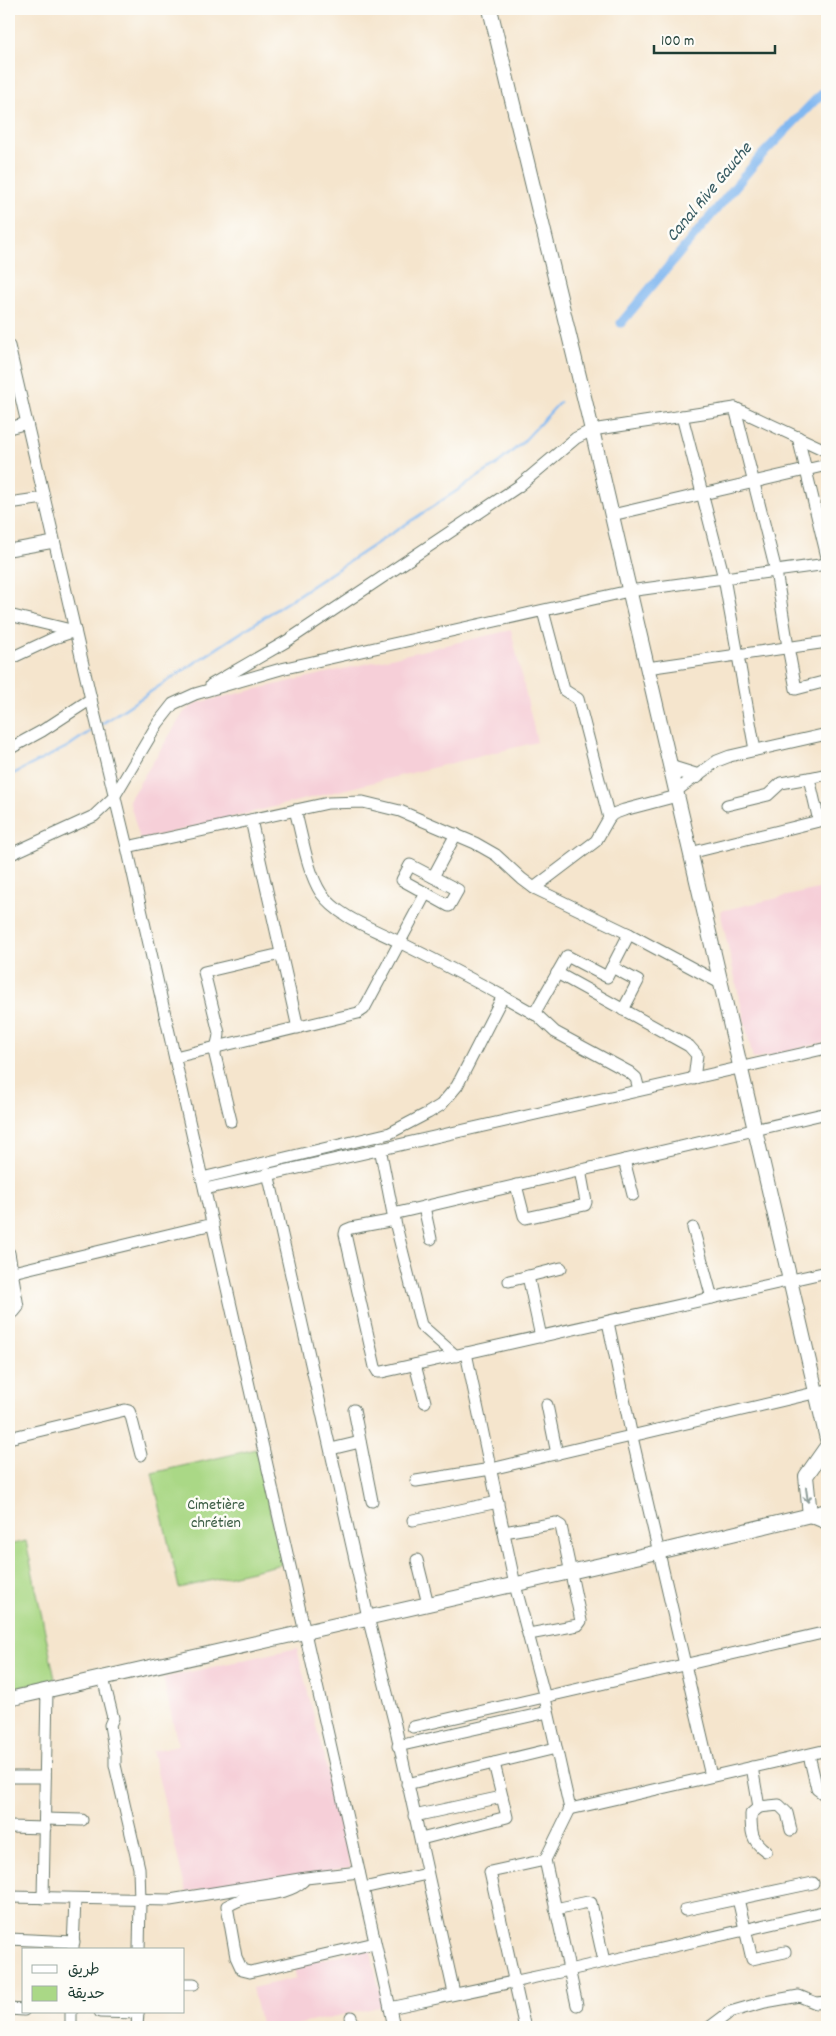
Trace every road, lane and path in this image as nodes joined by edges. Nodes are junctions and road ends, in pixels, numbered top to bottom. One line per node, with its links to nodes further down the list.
1 (490, 9): 8 (main road)
2 (9, 346): 3 (street)
3 (13, 382): 6 (street)
4 (736, 408): 5 (street); 9 (street); 13 (street)
5 (682, 416): 8 (street); 14 (street)
6 (27, 423): 7 (street); 15 (street)
7 (9, 428)
8 (592, 430): 17 (main road); 34 (street)
9 (798, 437): 10 (street); 12 (street)
10 (827, 451)
11 (827, 465): 12 (street)
12 (806, 470): 13 (street); 20 (street)
13 (754, 481): 14 (street); 22 (street)
14 (703, 495): 17 (street); 23 (street)
15 (44, 498): 16 (street); 18 (street)
16 (9, 503)
17 (612, 515): 24 (main road)
18 (54, 542): 19 (street); 27 (street)
19 (9, 550)
20 (827, 557)
21 (827, 564): 22 (street)
22 (776, 571): 23 (street); 29 (street)
23 (724, 578): 24 (street); 30 (street)
24 (630, 591): 25 (street); 32 (main road)
25 (543, 611): 34 (street); 47 (street)
26 (12, 619): 27 (street)
27 (75, 631): 31 (street); 35 (street)
28 (827, 642): 29 (street)
29 (788, 647): 30 (street); 33 (street)
30 (736, 653): 32 (street); 38 (street)
31 (9, 660)
32 (647, 668): 39 (main road)
33 (827, 682)
34 (194, 694): 44 (street)
35 (90, 699): 37 (street); 44 (street)
36 (827, 734): 38 (street)
37 (9, 749)
38 (755, 750): 41 (street)
39 (670, 768): 41 (main road); 43 (main road)
40 (827, 774): 42 (street)
41 (697, 776): 43 (street)
42 (809, 778): 45 (street); 49 (street)
43 (676, 794): 47 (street); 52 (main road)
44 (114, 797): 51 (street); 53 (street)
45 (727, 805)
46 (296, 810): 48 (street); 50 (street); 58 (street)
47 (609, 818): 55 (street)
48 (250, 820): 51 (street); 59 (street)
49 (823, 820): 52 (street)
50 (456, 834): 54 (street); 55 (street)
51 (127, 847): 69 (street)
52 (690, 853): 62 (main road)
53 (9, 855)
54 (433, 877): 56 (street); 56 (street)
55 (534, 888): 57 (street)
56 (426, 894): 58 (street)
57 (629, 934): 60 (street); 62 (street)
58 (400, 942): 63 (street); 66 (street)
59 (281, 954): 66 (street); 67 (street)
60 (612, 967): 61 (street); 64 (street)
61 (557, 973): 64 (street); 65 (street)
62 (720, 983): 70 (main road)
63 (503, 996): 65 (street); 80 (street)
64 (623, 1010): 71 (street)
65 (534, 1014): 72 (street)
66 (298, 1028): 67 (street)
67 (215, 1046): 69 (street); 74 (street)
68 (827, 1048): 70 (street)
69 (175, 1057): 80 (street)
70 (740, 1068): 71 (street); 75 (main road)
71 (694, 1078): 72 (street)
72 (639, 1090): 76 (street)
73 (827, 1113): 75 (street)
74 (231, 1121)
75 (754, 1130): 77 (street); 93 (main road)
76 (380, 1148): 79 (street); 84 (street)
77 (624, 1160): 78 (street); 82 (street)
78 (580, 1170): 81 (street); 81 (street)
79 (268, 1173): 80 (street); 110 (street)
80 (203, 1183): 85 (street)
81 (516, 1185): 83 (street)
82 (633, 1196)
83 (424, 1207): 84 (street); 87 (street)
84 (394, 1217): 99 (street); 100 (street)
85 (213, 1224): 90 (street); 128 (street)
86 (693, 1228): 95 (street)
87 (431, 1239)
88 (9, 1253): 90 (street)
89 (561, 1268): 92 (street)
90 (13, 1272): 96 (street)
91 (827, 1272): 93 (street)
92 (528, 1276): 94 (street); 98 (street)
93 (789, 1280): 95 (street); 101 (main road)
94 (509, 1281)
95 (712, 1298): 97 (street)
96 (9, 1313)
97 (608, 1322): 98 (street); 105 (street)
98 (541, 1337): 99 (street)
99 (461, 1355): 100 (street); 113 (street)
100 (415, 1365): 102 (street)
101 (821, 1391): 105 (street); 107 (main road)
102 (425, 1402)
103 (547, 1405): 111 (street)
104 (354, 1410): 108 (street)
105 (632, 1437): 111 (street); 122 (street)
106 (9, 1438): 112 (street)
107 (827, 1439)
108 (360, 1442): 110 (street); 115 (street)
109 (827, 1446): 118 (main road, one-way to 118)
110 (331, 1449): 127 (street)
111 (557, 1454): 113 (street)
112 (140, 1455)
113 (491, 1469): 114 (street); 116 (street)
114 (416, 1480)
115 (372, 1501)
116 (498, 1502): 119 (street); 121 (street)
117 (827, 1511): 118 (main road)
118 (810, 1515): 120 (main road); 122 (main road)
119 (413, 1520)
120 (827, 1522)
121 (504, 1532): 124 (street); 125 (street)
122 (658, 1552): 124 (main road); 131 (street)
123 (417, 1560): 126 (street)
124 (570, 1572): 125 (main road); 130 (street)
125 (515, 1585): 126 (main road); 130 (street)
126 (428, 1604): 127 (main road)
127 (368, 1618): 128 (main road); 138 (street)
128 (305, 1632): 132 (main road); 160 (street)
129 (827, 1632): 131 (street)
130 (529, 1634): 134 (street)
131 (685, 1666): 134 (street); 144 (street)
132 (103, 1678): 133 (main road); 169 (street)
133 (47, 1690): 135 (main road); 146 (street)
134 (545, 1698): 136 (street); 137 (street)
135 (9, 1699)
136 (548, 1712): 138 (street); 139 (street)
137 (413, 1727)
138 (398, 1746): 147 (street)
139 (556, 1748): 142 (street); 151 (street)
140 (827, 1750): 141 (street)
141 (809, 1755): 143 (street); 149 (street)
142 (494, 1763): 147 (street); 148 (street)
143 (752, 1767): 144 (street); 150 (street)
144 (711, 1776): 151 (street)
145 (9, 1777): 146 (street)
146 (45, 1777): 154 (street)
147 (407, 1784): 152 (street)
148 (502, 1797): 152 (street); 157 (street)
149 (827, 1800)
150 (759, 1807): 156 (street); 158 (street)
151 (570, 1808): 159 (street)
152 (414, 1816): 157 (street)
153 (82, 1820): 154 (street)
154 (45, 1823): 155 (street); 166 (street)
155 (9, 1827)
156 (791, 1830)
157 (421, 1839): 161 (street)
158 (766, 1851)
159 (545, 1860): 170 (street); 181 (street)
160 (359, 1872): 162 (street); 164 (street)
161 (427, 1874): 164 (street); 182 (street)
162 (306, 1878): 169 (street); 175 (street)
163 (813, 1883): 168 (street)
164 (363, 1888): 175 (street)
165 (9, 1898): 166 (street)
166 (42, 1898): 167 (street)
167 (75, 1899): 169 (street); 176 (street)
168 (738, 1899): 171 (street); 173 (street)
169 (140, 1900): 177 (street)
170 (556, 1909): 179 (street); 180 (street)
171 (685, 1910)
172 (827, 1911): 173 (street)
173 (745, 1929): 178 (street); 179 (street)
174 (9, 1939): 176 (street)
175 (375, 1943): 185 (street)
176 (73, 1946)
177 (139, 1948)
178 (785, 1952)
179 (604, 1961): 180 (street)
180 (569, 1970): 181 (street); 184 (street)
181 (514, 1982): 182 (street); 190 (street)
182 (454, 1993): 185 (street)
183 (827, 2002): 194 (street)
184 (577, 2005)
185 (390, 2008): 193 (street)
186 (9, 2009): 187 (street)
187 (22, 2010)
188 (72, 2014): 191 (street)
189 (138, 2014): 192 (street)
190 (524, 2024)
191 (71, 2027)
192 (138, 2027)
193 (394, 2027)
194 (710, 2027)

